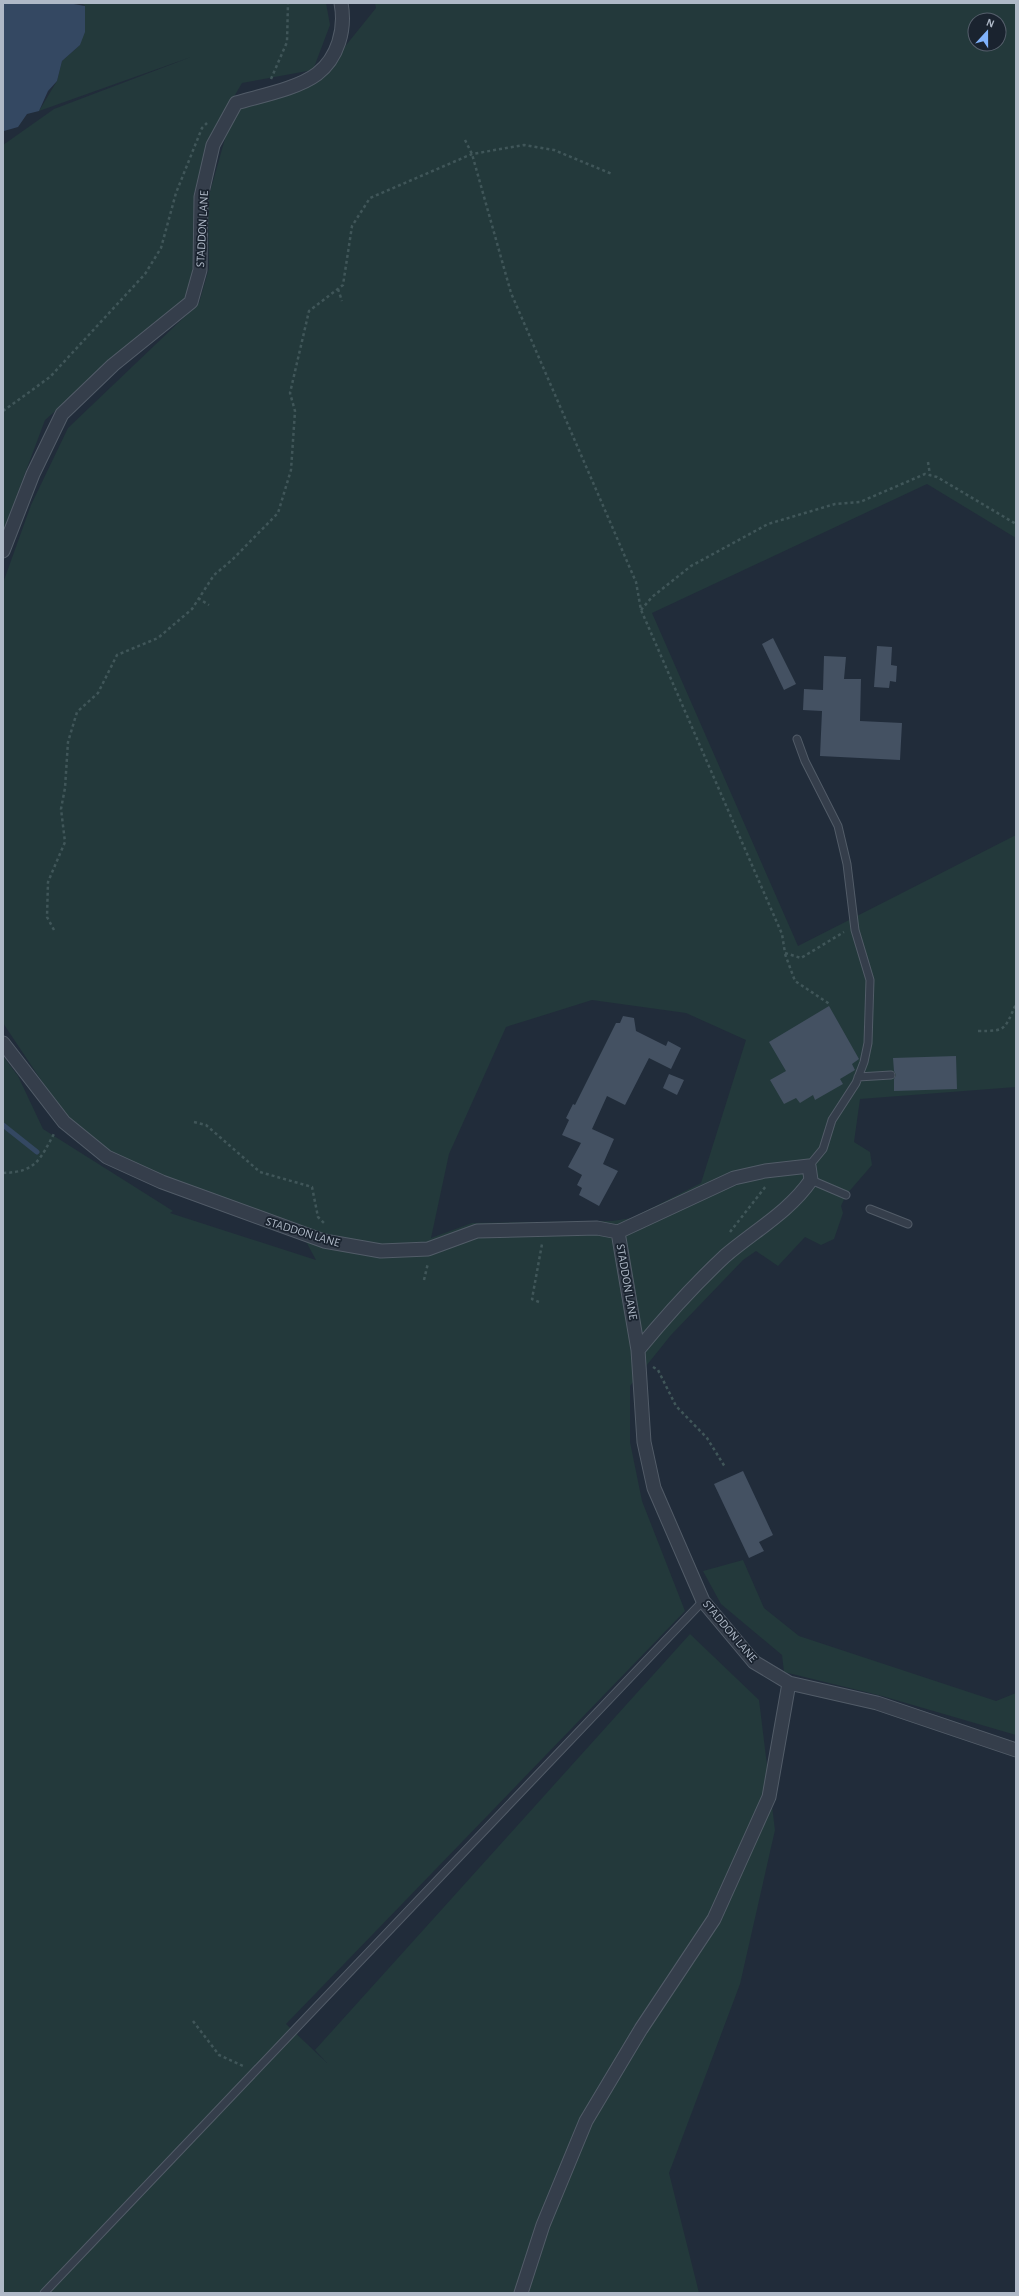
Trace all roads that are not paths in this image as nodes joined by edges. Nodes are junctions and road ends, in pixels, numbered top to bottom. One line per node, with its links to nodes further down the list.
1 (341, 3): 2 (street, STADDON LANE)
2 (3, 551)
3 (797, 739): 6 (lane)
4 (3, 1043): 12 (street, STADDON LANE)
5 (891, 1075): 6 (lane)
6 (858, 1076): 7 (lane)
7 (810, 1166): 8 (street); 12 (street)
8 (811, 1180): 9 (lane); 13 (street)
9 (846, 1195)
10 (870, 1209): 11 (lane)
11 (908, 1224)
12 (618, 1232): 13 (street, STADDON LANE)
13 (638, 1355): 14 (street, STADDON LANE)
14 (703, 1601): 15 (street, STADDON LANE); 17 (lane)
15 (789, 1683): 16 (street, STADDON LANE); 18 (street)
16 (1016, 1750)
17 (44, 2293)
18 (521, 2293)

